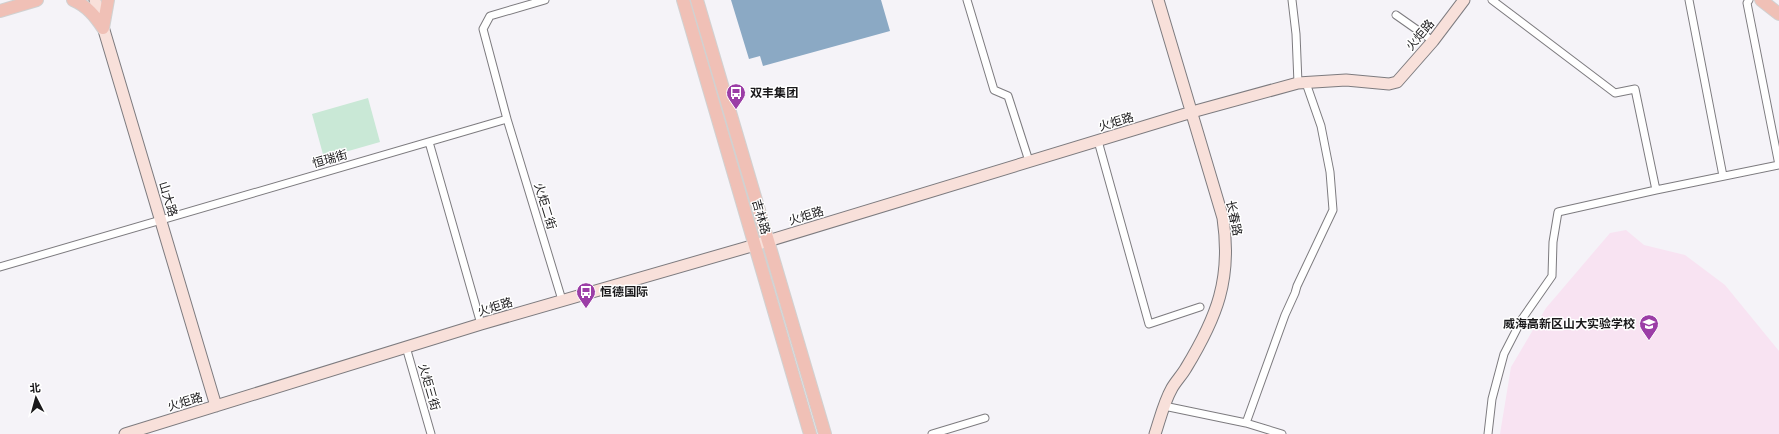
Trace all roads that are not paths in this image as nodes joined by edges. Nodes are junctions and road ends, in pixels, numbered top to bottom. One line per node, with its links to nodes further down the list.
1 (37, 0): 16 (main road)
2 (73, 0): 19 (main road)
3 (95, 0): 19 (main road, 山大路)
4 (108, 0): 19 (main road)
5 (545, 0): 23 (street)
6 (683, 0): 32 (main road, 吉林路)
7 (697, 0): 31 (main road, 吉林路)
8 (967, 0): 26 (street)
9 (1158, 0): 22 (main road, 长春路)
10 (1292, 0): 21 (street)
11 (1464, 0): 20 (main road, 火炬路)
12 (1492, 0): 29 (street)
13 (1689, 0): 28 (street)
14 (1749, 0): 27 (street)
15 (1761, 0): 17 (main road)
16 (0, 11)
17 (1779, 14)
18 (1396, 15): 20 (street)
19 (103, 28): 30 (main road, 山大路)
20 (1433, 41): 21 (main road, 火炬路)
21 (1302, 83): 22 (main road, 火炬路); 41 (street)
22 (1192, 112): 24 (main road, 火炬路); 39 (main road, 长春路)
23 (507, 119): 25 (street, 恒瑞街); 34 (street, 火炬二街)
24 (1098, 141): 26 (main road, 火炬路); 35 (street)
25 (429, 142): 30 (street, 恒瑞街); 36 (street)
26 (1029, 161): 31 (main road, 火炬路)
27 (1779, 165): 28 (street)
28 (1723, 176): 29 (street)
29 (1656, 190): 49 (street)
30 (161, 220): 33 (street, 恒瑞街); 38 (main road, 山大路)
31 (768, 241): 32 (main road, 火炬路); 42 (main road, 吉林路)
32 (756, 245): 34 (main road, 火炬路); 45 (main road, 吉林路)
33 (0, 267)
34 (562, 300): 36 (main road, 火炬路)
35 (1200, 307)
36 (481, 324): 37 (main road, 火炬路)
37 (406, 347): 38 (main road, 火炬路); 44 (street, 火炬三街)
38 (216, 406): 43 (main road, 火炬路)
39 (1164, 406): 41 (street); 47 (main road, 长春路)
40 (985, 418): 46 (street)
41 (1246, 424): 48 (street)
42 (824, 432): 45 (street)
43 (130, 433)
44 (431, 434)
45 (811, 434)
46 (932, 434)
47 (1155, 434)
48 (1282, 434)
49 (1488, 434)

